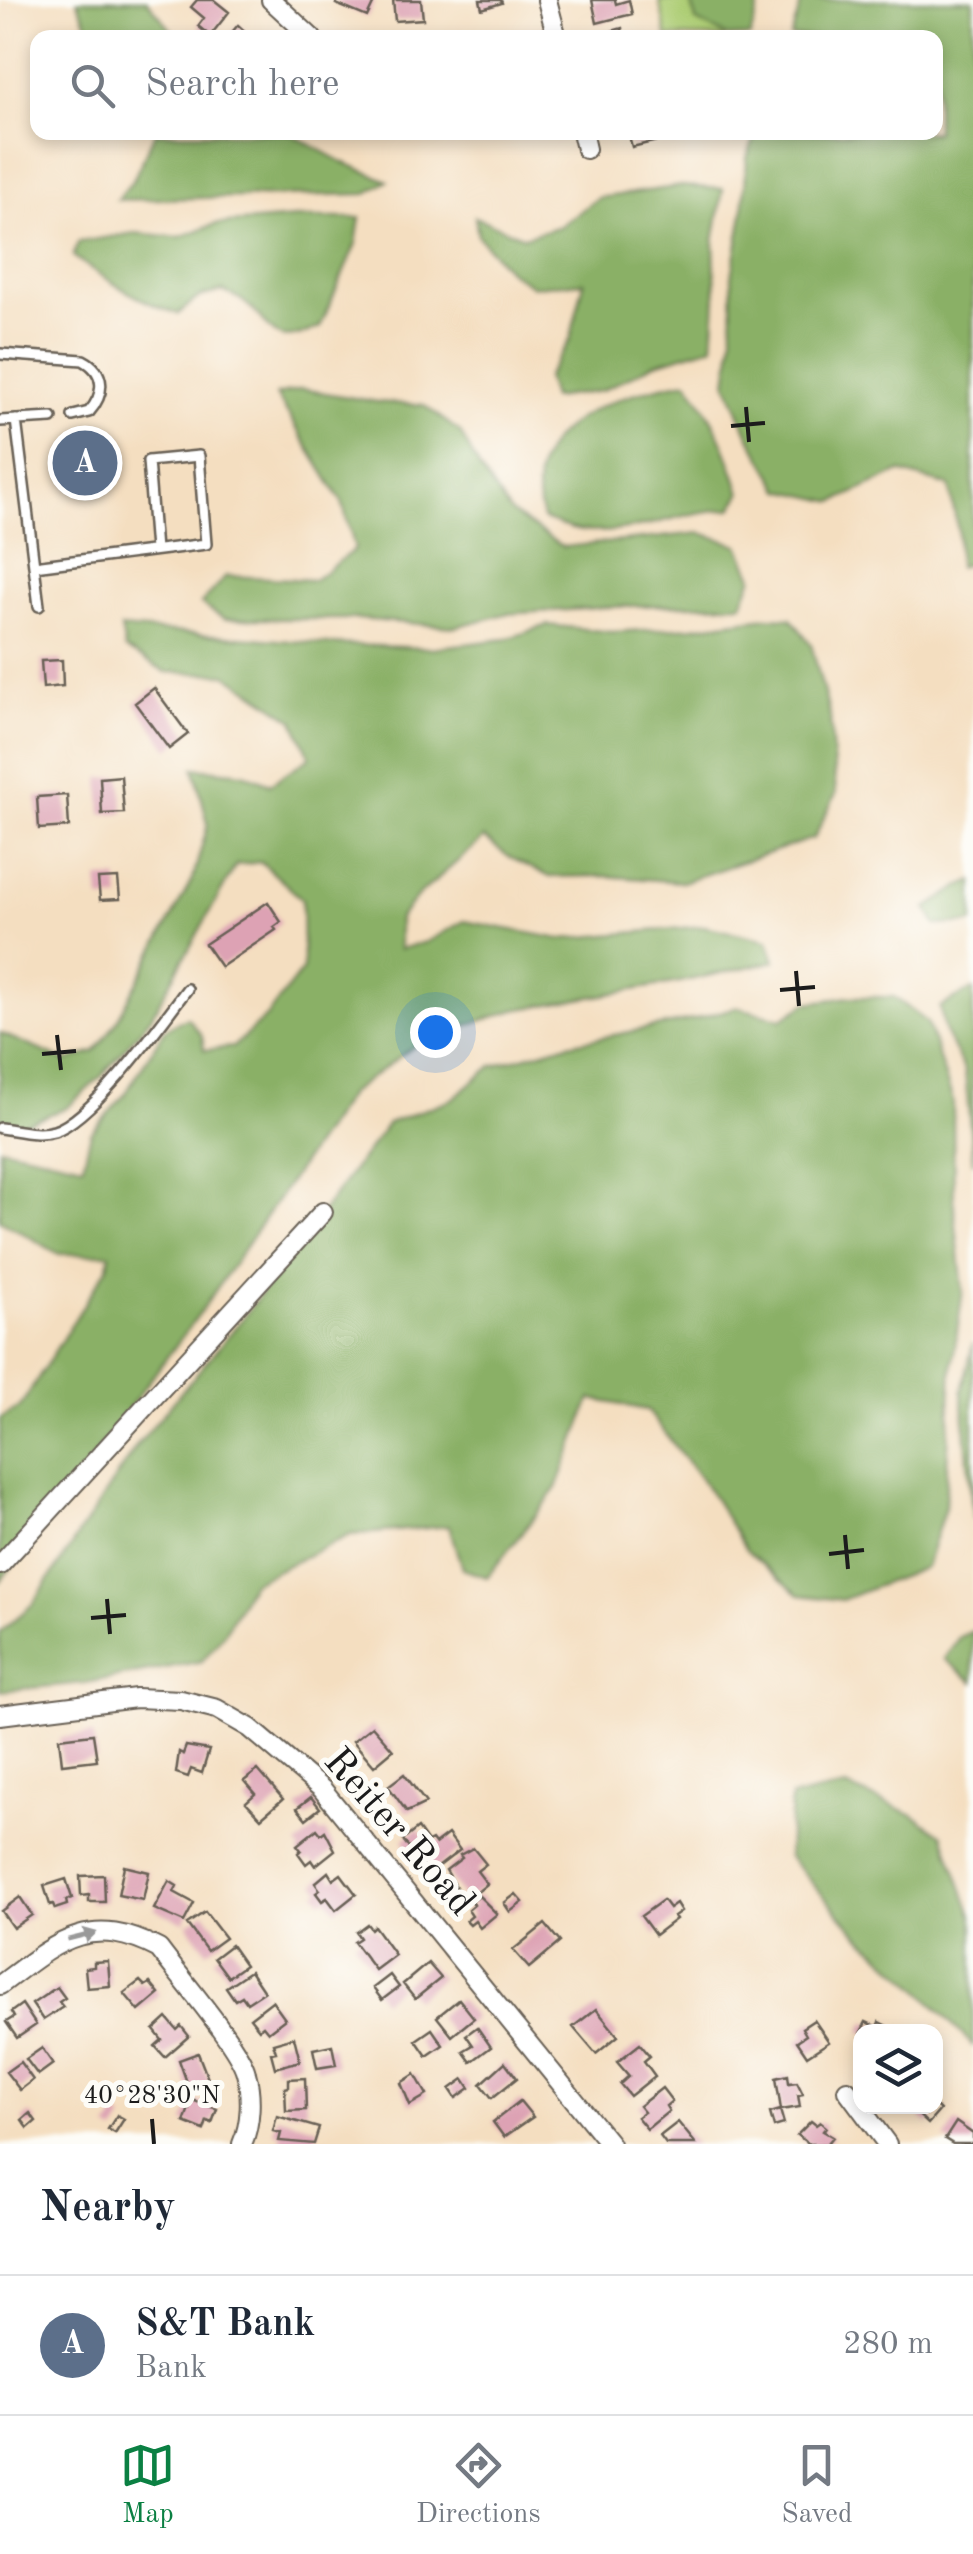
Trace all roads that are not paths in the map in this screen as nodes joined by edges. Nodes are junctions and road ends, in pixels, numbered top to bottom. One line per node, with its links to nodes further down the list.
1 (270, 0): 3 (street)
2 (548, 0): 4 (street)
3 (303, 30)
4 (555, 30)
5 (0, 354): 6 (lane)
6 (74, 416)
7 (52, 418): 8 (lane)
8 (16, 420): 9 (lane); 11 (lane)
9 (0, 421)
10 (155, 550): 10 (lane); 11 (lane)
11 (34, 566): 12 (lane)
12 (39, 606)
13 (187, 989): 14 (lane)
14 (0, 1128)
15 (322, 1212): 16 (street)
16 (0, 1564)
17 (0, 1715): 21 (street, Reiter Road)
18 (0, 1985): 20 (street, one-way to 20)
19 (847, 2090): 22 (street)
20 (242, 2144)
21 (610, 2144)
22 (888, 2144)

